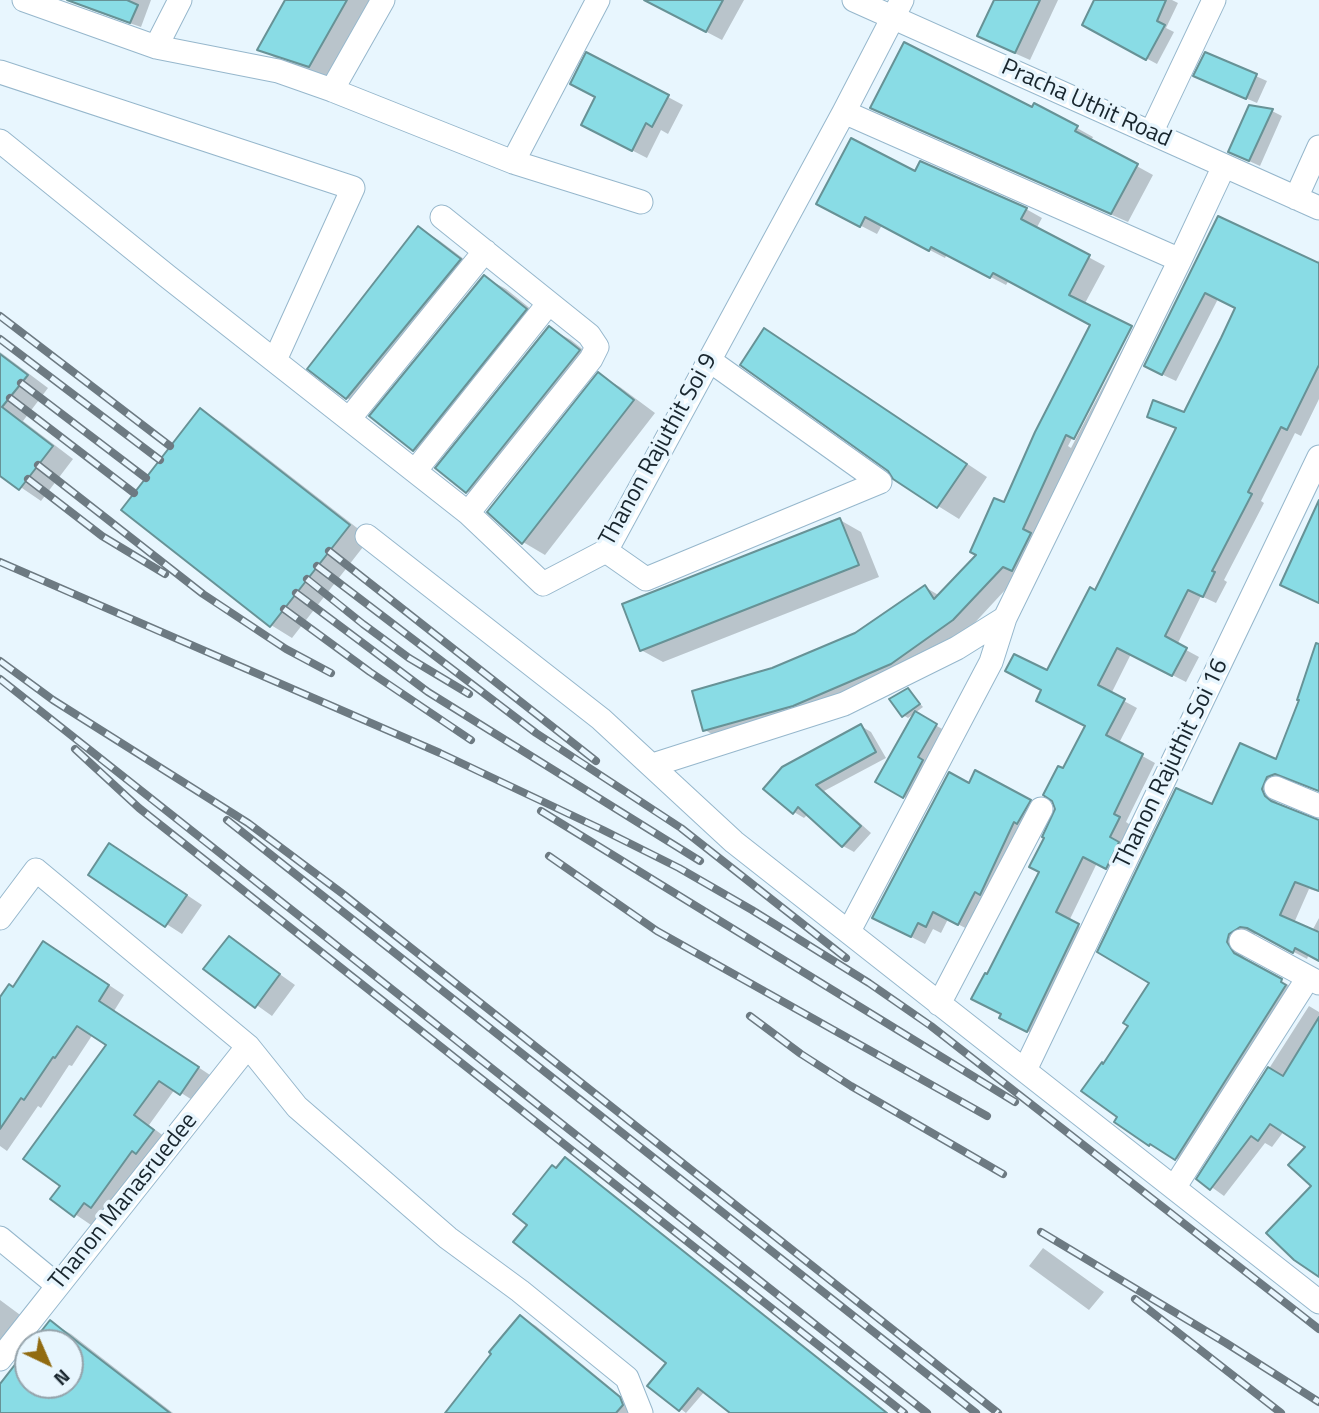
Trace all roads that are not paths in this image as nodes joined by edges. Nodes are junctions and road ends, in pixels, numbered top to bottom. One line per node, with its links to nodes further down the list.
1 (24, 0): 8 (street)
2 (180, 0): 8 (street)
3 (383, 0): 10 (street)
4 (598, 0): 15 (street)
5 (854, 0): 7 (street, Pracha Uthit Road)
6 (1214, 0): 12 (street)
7 (897, 8): 11 (street, Thanon Rajuthit Soi 9); 12 (street, Pracha Uthit Road)
8 (156, 47): 10 (street)
9 (0, 72): 24 (street)
10 (332, 90): 15 (street)
11 (844, 112): 22 (street); 25 (street, Thanon Rajuthit Soi 9)
12 (1151, 133): 16 (street, Pracha Uthit Road)
13 (0, 141): 24 (street, Thanon Rajuthit Soi 9)
14 (1319, 147): 17 (street)
15 (513, 162): 18 (street)
16 (1224, 166): 17 (street, Pracha Uthit Road); 22 (street)
17 (1296, 198): 19 (street, Pracha Uthit Road)
18 (641, 202)
19 (1319, 208)
20 (442, 217): 21 (street)
21 (485, 251): 23 (street); 26 (street)
22 (1180, 260): 32 (street)
23 (549, 303): 28 (street); 29 (street)
24 (275, 360): 26 (street, Thanon Rajuthit Soi 9)
25 (709, 360): 31 (street, Thanon Rajuthit Soi 9); 31 (street)
26 (349, 419): 28 (street, Thanon Rajuthit Soi 9)
27 (1319, 457): 43 (street, Thanon Rajuthit Soi 16)
28 (415, 471): 29 (street, Thanon Rajuthit Soi 9)
29 (468, 513): 31 (street, Thanon Rajuthit Soi 9)
30 (368, 536): 33 (street)
31 (606, 551)
32 (1005, 618): 33 (street); 38 (street)
33 (653, 765): 38 (street)
34 (1276, 788): 35 (street)
35 (1319, 806)
36 (1041, 808): 41 (street)
37 (0, 918): 42 (street)
38 (849, 931): 41 (street)
39 (1241, 941): 40 (street)
40 (1314, 981): 44 (street)
41 (939, 1004): 43 (street)
42 (248, 1046): 46 (street, Thanon Manasruedee); 49 (street)
43 (1025, 1070): 44 (street)
44 (1174, 1188): 47 (street)
45 (0, 1238): 46 (street)
46 (57, 1285): 48 (street, Thanon Manasruedee)
47 (1319, 1302)
48 (0, 1359)
49 (641, 1413)

